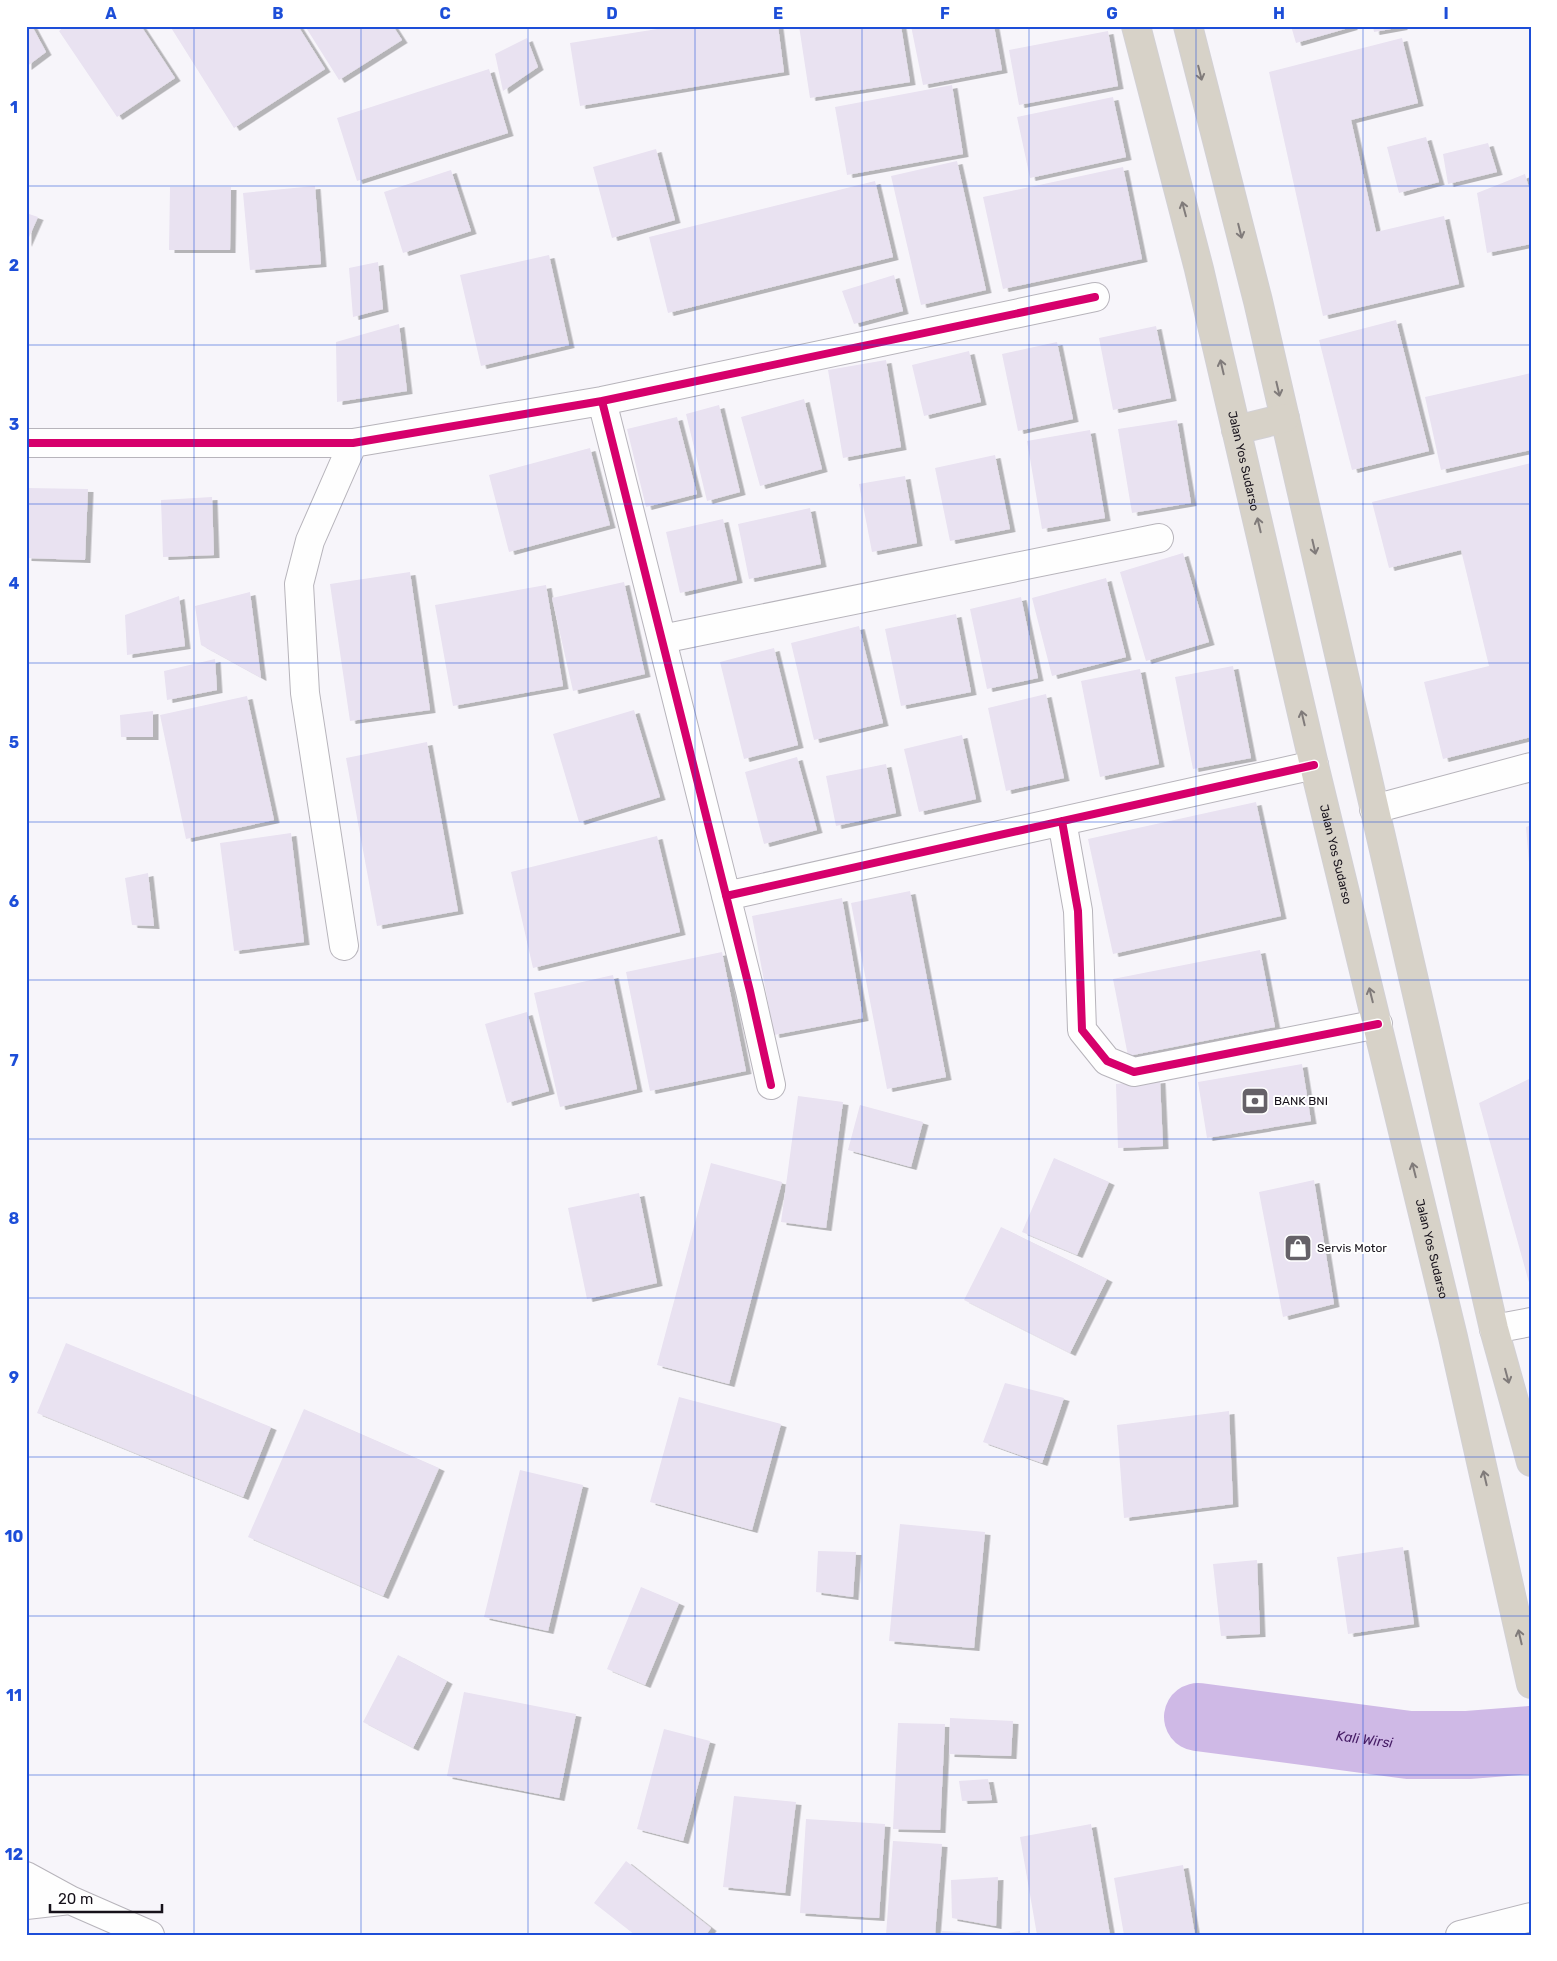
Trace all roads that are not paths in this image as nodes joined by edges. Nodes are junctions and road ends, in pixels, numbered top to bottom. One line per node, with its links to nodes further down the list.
1 (1136, 26): 6 (highway, Jalan Yos Sudarso, one-way to 1)
2 (1188, 26): 5 (highway, one-way to 5)
3 (1095, 296): 4 (street)
4 (602, 401): 8 (street); 10 (street)
5 (1285, 418): 6 (highway); 13 (highway, one-way to 13)
6 (1236, 430): 11 (highway, Jalan Yos Sudarso, one-way to 6)
7 (26, 443): 8 (street)
8 (353, 443): 16 (street)
9 (1159, 538): 10 (street)
10 (662, 639): 15 (street)
11 (1314, 765): 14 (street); 17 (highway, Jalan Yos Sudarso, one-way to 11)
12 (1531, 767): 13 (street)
13 (1374, 809): 20 (highway)
14 (1062, 821): 15 (street); 17 (street)
15 (726, 896): 18 (street)
16 (344, 946)
17 (1378, 1024): 22 (highway, Jalan Yos Sudarso, one-way to 17)
18 (771, 1085)
19 (1531, 1322): 20 (street)
20 (1494, 1329): 21 (highway, one-way to 21)
21 (1531, 1462)
22 (1531, 1684)
23 (26, 1876): 24 (street)
24 (70, 1900): 25 (street); 27 (street)
25 (26, 1905)
26 (1531, 1917): 28 (street)
27 (150, 1935)
28 (1460, 1935)

